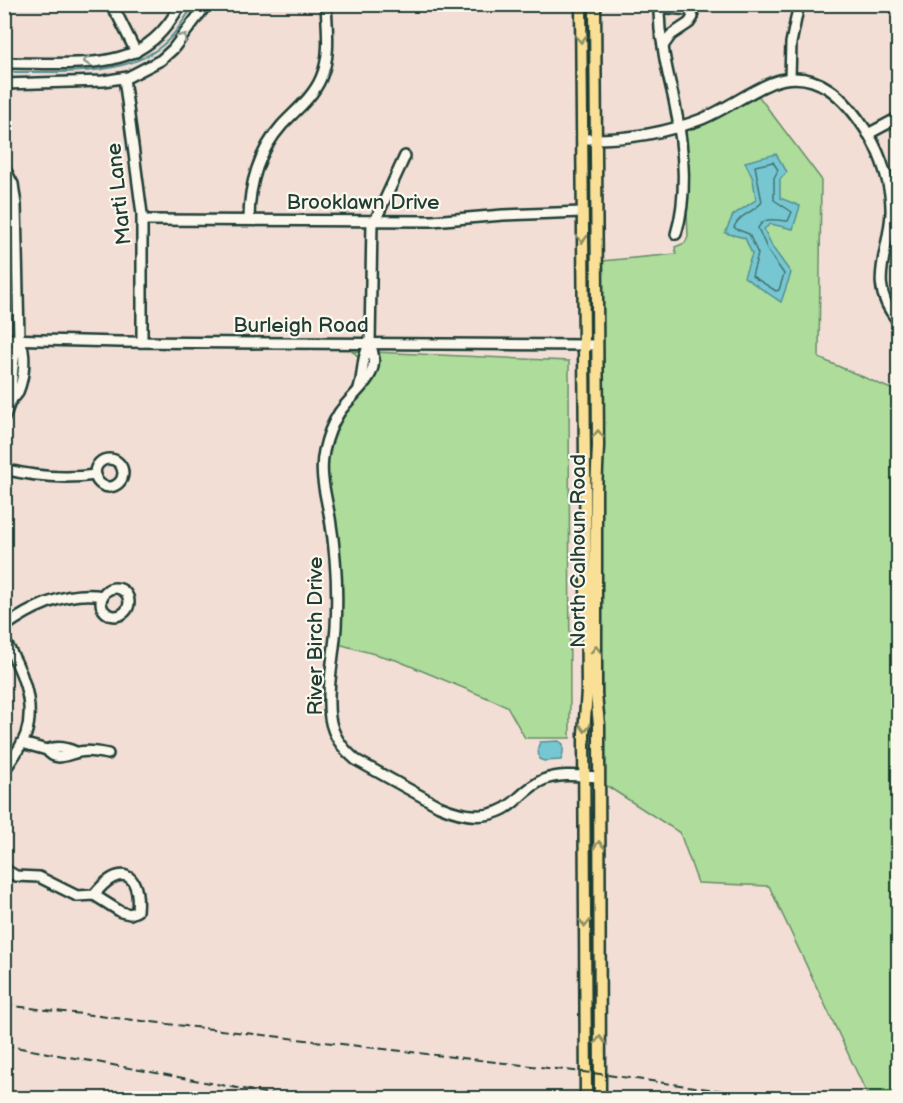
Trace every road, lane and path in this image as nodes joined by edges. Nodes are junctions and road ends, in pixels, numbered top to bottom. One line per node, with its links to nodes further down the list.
1 (109, 4): 9 (street)
2 (181, 4): 9 (street)
3 (207, 4): 11 (street, one-way to 3)
4 (326, 4): 23 (street)
5 (580, 4): 17 (main road, North Calhoun Road, one-way to 17)
6 (595, 4): 18 (main road, North Calhoun Road)
7 (799, 4): 12 (street)
8 (663, 46): 8 (street); 15 (street)
9 (136, 52): 10 (street, one-way to 10)
10 (4, 63)
11 (124, 78): 13 (street); 24 (street, Marti Lane)
12 (790, 78): 15 (street); 16 (street)
13 (4, 84)
14 (898, 118): 16 (street)
15 (679, 127): 18 (street); 26 (street)
16 (868, 134): 22 (street)
17 (582, 138): 18 (street); 21 (main road, North Calhoun Road)
18 (596, 139): 33 (main road, North Calhoun Road)
19 (405, 156): 25 (street)
20 (4, 167): 29 (street)
21 (582, 212): 25 (street, Brooklawn Drive); 32 (main road, North Calhoun Road, one-way to 32)
22 (895, 215): 27 (street)
23 (249, 219): 24 (street, Brooklawn Drive); 25 (street, Brooklawn Drive)
24 (143, 220): 30 (street, Marti Lane)
25 (374, 221): 31 (street, River Birch Drive)
26 (676, 234)
27 (898, 321)
28 (4, 339): 29 (street, Burleigh Road)
29 (19, 339): 30 (street, Burleigh Road); 34 (street)
30 (142, 342): 31 (street, Burleigh Road)
31 (370, 344): 32 (street, Burleigh Road); 43 (street, River Birch Drive)
32 (583, 345): 33 (street, Burleigh Road); 43 (main road, North Calhoun Road, one-way to 43)
33 (597, 345): 44 (main road, North Calhoun Road, one-way to 33)
34 (4, 418)
35 (4, 469): 36 (street)
36 (96, 475)
37 (102, 596): 38 (street)
38 (4, 627)
39 (4, 640): 40 (street)
40 (22, 743): 41 (street); 42 (street)
41 (108, 754)
42 (4, 771)
43 (584, 776): 44 (street, River Birch Drive); 47 (main road, North Calhoun Road, one-way to 47)
44 (599, 777): 48 (main road, North Calhoun Road, one-way to 44)
45 (4, 869): 46 (street)
46 (94, 895): 46 (street)
47 (586, 1098)
48 (600, 1098)

